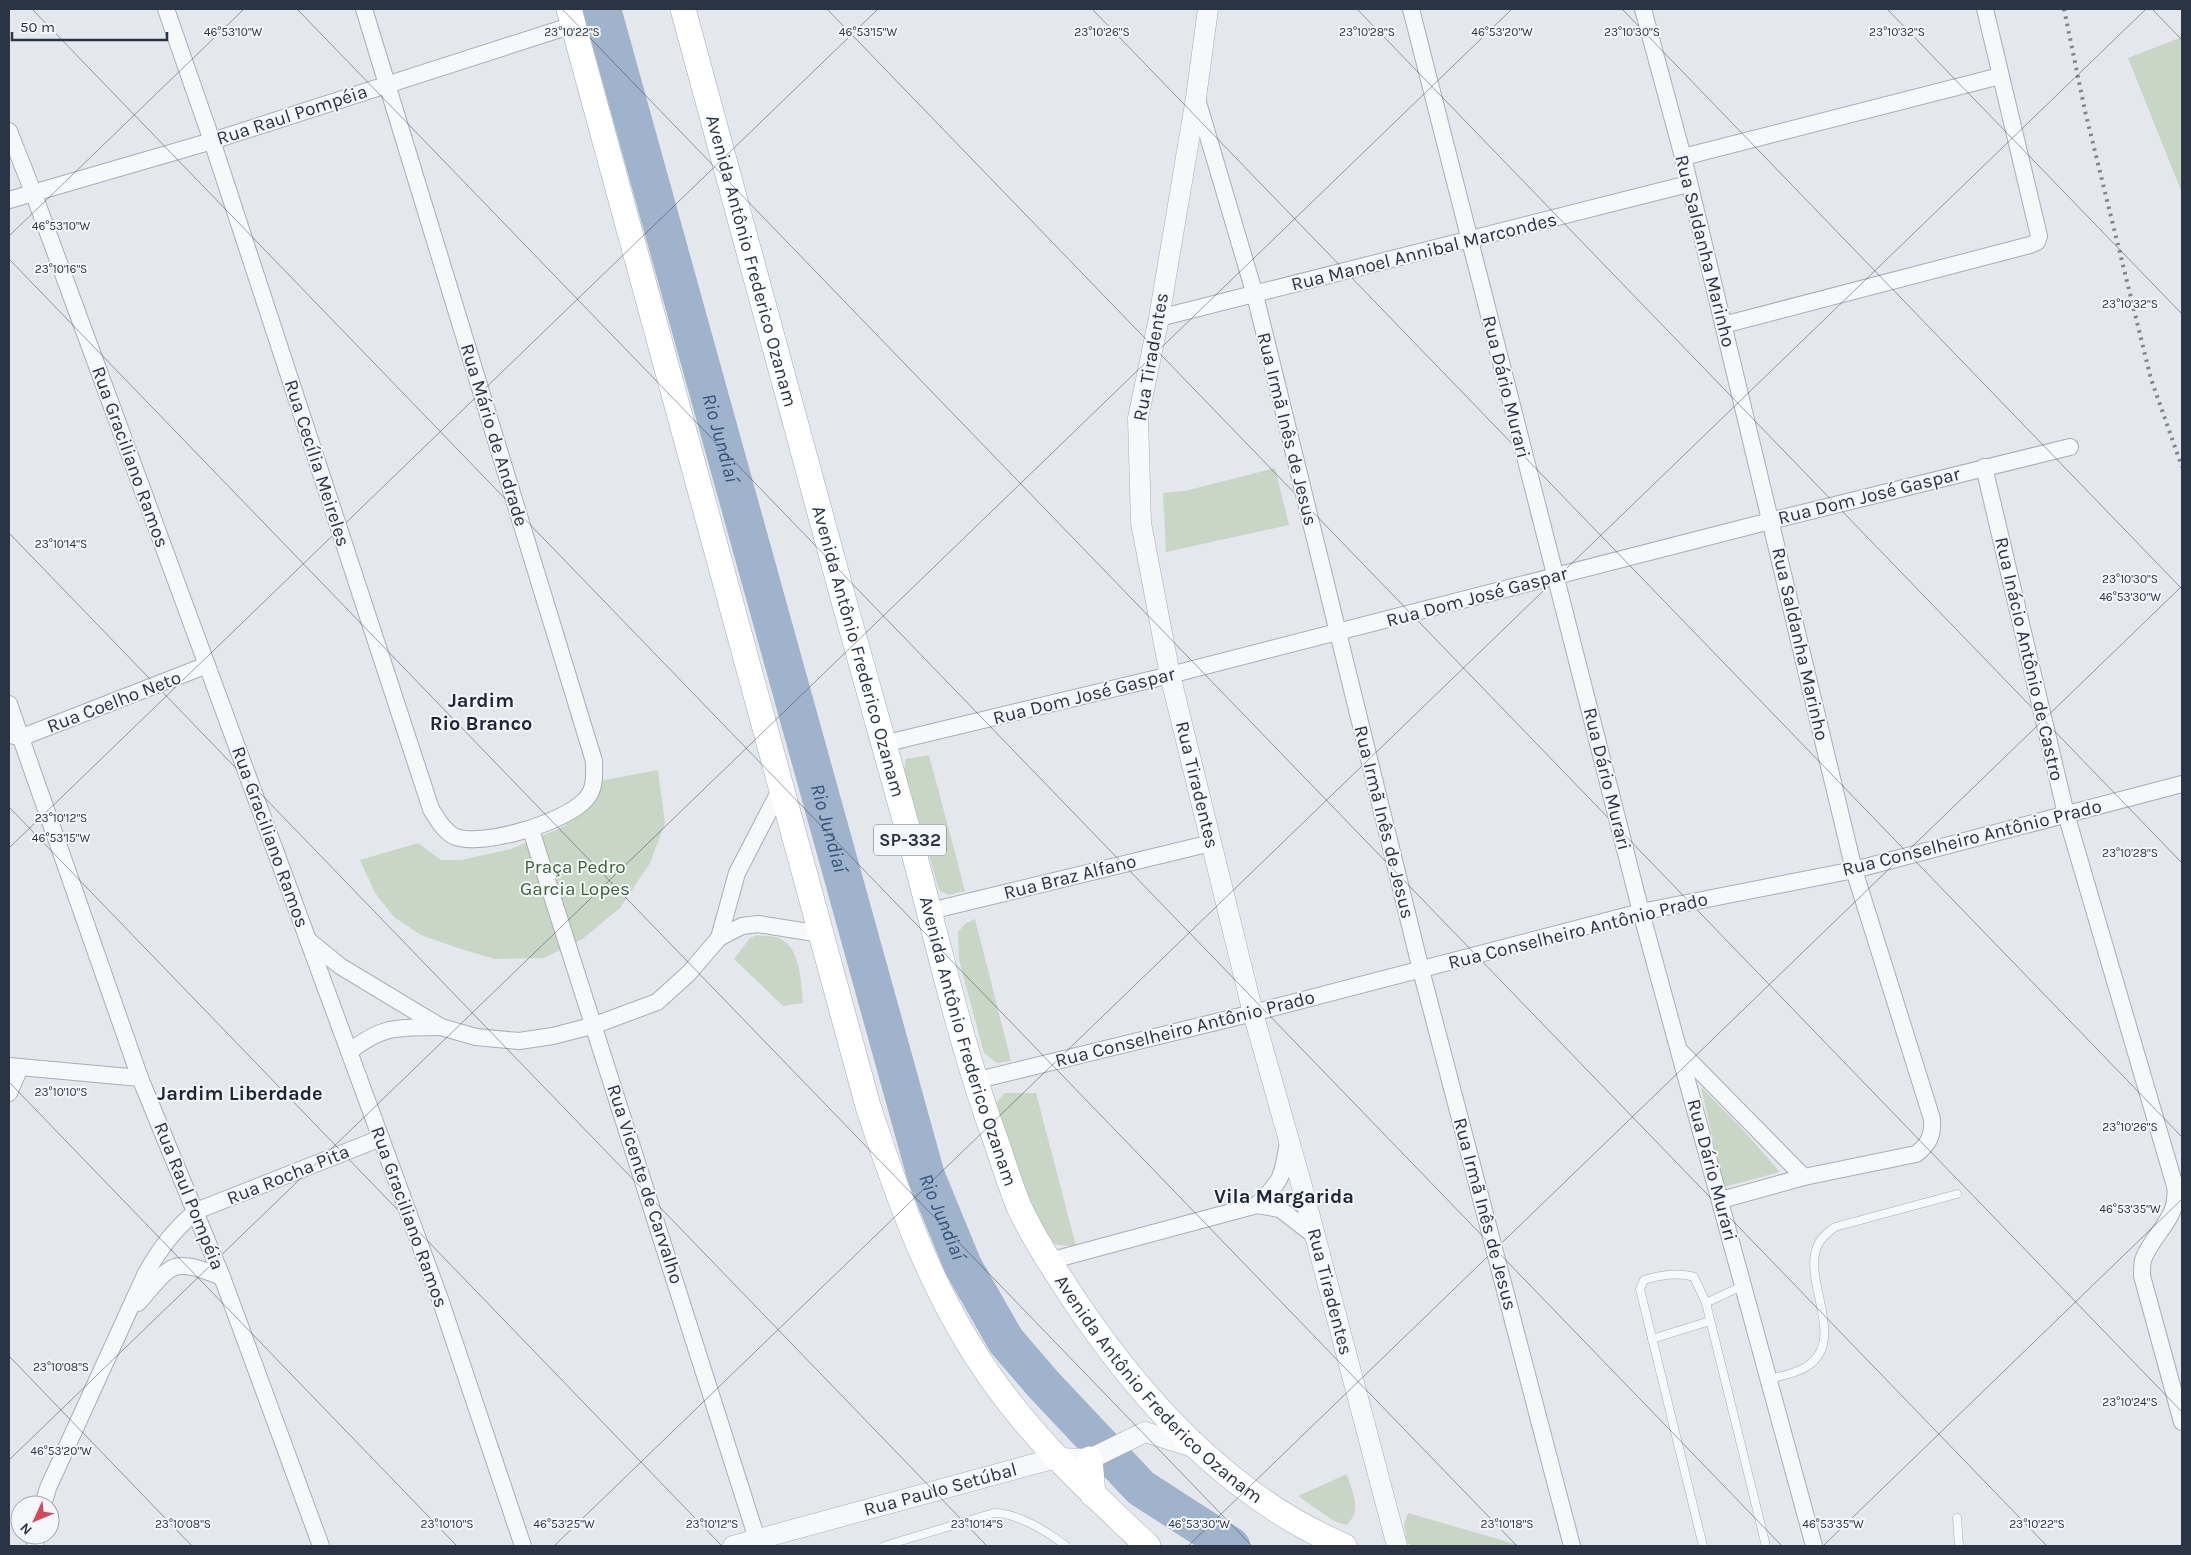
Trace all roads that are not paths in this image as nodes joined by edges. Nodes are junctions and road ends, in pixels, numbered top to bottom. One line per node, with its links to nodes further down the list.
1 (166, 9): 13 (street, Rua Cecília Meireles)
2 (364, 9): 10 (street, Rua Mário de Andrade)
3 (683, 9): 31 (main road, Avenida Antônio Frederico Ozanam / SP-332)
4 (1208, 9): 11 (street, Rua Tiradentes)
5 (1411, 9): 18 (street, Rua Dário Murari)
6 (1643, 9): 14 (street, Rua Saldanha Marinho)
7 (1985, 9): 9 (street)
8 (571, 17): 10 (street, Rua Raul Pompéia); 33 (main road)
9 (2000, 76): 14 (street); 21 (street)
10 (386, 84): 13 (street, Rua Raul Pompéia); 35 (street, Rua Mário de Andrade)
11 (1196, 98): 19 (street, Rua Irmã Inês de Jesus); 20 (street, Rua Tiradentes)
12 (9, 131): 16 (street, Rua Graciliano Ramos)
13 (212, 141): 16 (street, Rua Raul Pompéia); 35 (street, Rua Cecília Meireles)
14 (1683, 157): 15 (street, Rua Saldanha Marinho)
15 (1688, 184): 18 (street, Rua Manoel Annibal Marcondes); 21 (street, Rua Saldanha Marinho)
16 (33, 192): 17 (street, Rua Raul Pompéia); 27 (street, Rua Graciliano Ramos)
17 (9, 200)
18 (1469, 240): 19 (street, Rua Manoel Annibal Marcondes); 25 (street, Rua Dário Murari)
19 (1255, 295): 20 (street, Rua Manoel Annibal Marcondes); 26 (street, Rua Irmã Inês de Jesus)
20 (1159, 318): 28 (street, Rua Tiradentes)
21 (1723, 325): 24 (street, Rua Saldanha Marinho)
22 (2070, 447): 23 (street, Rua Dom José Gaspar)
23 (1984, 467): 24 (street, Rua Dom José Gaspar); 34 (street, Rua Inácio Antônio de Castro)
24 (1770, 521): 25 (street, Rua Dom José Gaspar); 37 (street, Rua Saldanha Marinho)
25 (1555, 576): 26 (street, Rua Dom José Gaspar); 39 (street, Rua Dário Murari)
26 (1337, 633): 28 (street, Rua Dom José Gaspar); 43 (street, Rua Irmã Inês de Jesus)
27 (207, 665): 30 (street, Rua Coelho Neto); 42 (street, Rua Graciliano Ramos)
28 (1170, 675): 31 (street, Rua Dom José Gaspar); 36 (street, Rua Tiradentes)
29 (9, 704): 30 (street, Rua Raul Pompéia)
30 (15, 736): 50 (street, Rua Raul Pompéia)
31 (883, 744): 38 (main road, Avenida Antônio Frederico Ozanam / SP-332)
32 (2182, 784): 34 (street, Rua Conselheiro Antônio Prado)
33 (781, 788): 40 (main road); 41 (street)
34 (2066, 814): 37 (street, Rua Conselheiro Antônio Prado); 69 (street, Rua Inácio Antônio de Castro)
35 (531, 830): 45 (street, Rua Vicente de Carvalho)
36 (1211, 842): 38 (street, Rua Braz Alfano); 44 (street, Rua Tiradentes)
37 (1854, 870): 39 (street, Rua Conselheiro Antônio Prado); 55 (street, Rua Saldanha Marinho)
38 (930, 911): 51 (main road, Avenida Antônio Frederico Ozanam / SP-332)
39 (1641, 912): 43 (street, Rua Conselheiro Antônio Prado); 47 (street, Rua Dário Murari)
40 (821, 934): 41 (street); 71 (main road)
41 (719, 938): 45 (street)
42 (308, 940): 46 (street); 48 (street, Rua Graciliano Ramos)
43 (1421, 970): 44 (street, Rua Conselheiro Antônio Prado); 85 (street, Rua Irmã Inês de Jesus)
44 (1253, 1013): 51 (street, Rua Conselheiro Antônio Prado); 54 (street, Rua Tiradentes)
45 (595, 1025): 46 (street); 76 (street, Rua Vicente de Carvalho)
46 (441, 1027): 48 (street)
47 (1680, 1051): 55 (street); 57 (street, Rua Dário Murari)
48 (349, 1052): 53 (street, Rua Graciliano Ramos)
49 (15, 1067): 50 (street); 52 (street)
50 (140, 1078): 59 (street, Rua Raul Pompéia)
51 (974, 1081): 61 (main road, Avenida Antônio Frederico Ozanam / SP-332)
52 (9, 1093)
53 (380, 1138): 59 (street, Rua Rocha Pita); 78 (street, Rua Graciliano Ramos)
54 (1288, 1142): 58 (street); 60 (street, Rua Tiradentes)
55 (1804, 1177): 57 (street)
56 (1958, 1194): 68 (lane)
57 (1721, 1200): 63 (street, Rua Dário Murari)
58 (1257, 1205): 60 (street); 61 (street)
59 (196, 1212): 62 (street, Rua Raul Pompéia); 65 (street, Rua Rocha Pita)
60 (1315, 1236): 84 (street, Rua Tiradentes)
61 (1048, 1261): 70 (main road, Avenida Antônio Frederico Ozanam / SP-332)
62 (222, 1277): 65 (street); 77 (street, Rua Raul Pompéia)
63 (1744, 1285): 64 (lane); 68 (street, Rua Dário Murari)
64 (1706, 1303): 66 (lane); 67 (lane)
65 (125, 1318): 73 (street, Rua Rocha Pita)
66 (1710, 1321): 67 (lane); 87 (lane)
67 (1652, 1339): 86 (lane)
68 (1769, 1379): 88 (street, Rua Dário Murari)
69 (2182, 1422)
70 (1196, 1448): 72 (street); 83 (main road, Avenida Antônio Frederico Ozanam / SP-332)
71 (1056, 1458): 72 (street, Rua Paulo Setúbal); 74 (main road); 76 (street, Rua Paulo Setúbal)
72 (1090, 1460): 74 (main road)
73 (46, 1495)
74 (1093, 1495): 82 (main road)
75 (1956, 1518): 89 (lane)
76 (758, 1539): 79 (street, Rua Paulo Setúbal)
77 (321, 1546)
78 (523, 1546)
79 (733, 1546)
80 (884, 1546): 81 (lane)
81 (1066, 1546)
82 (1148, 1546)
83 (1344, 1546)
84 (1397, 1546)
85 (1572, 1546)
86 (1704, 1546)
87 (1766, 1546)
88 (1814, 1546)
89 (1959, 1546)

